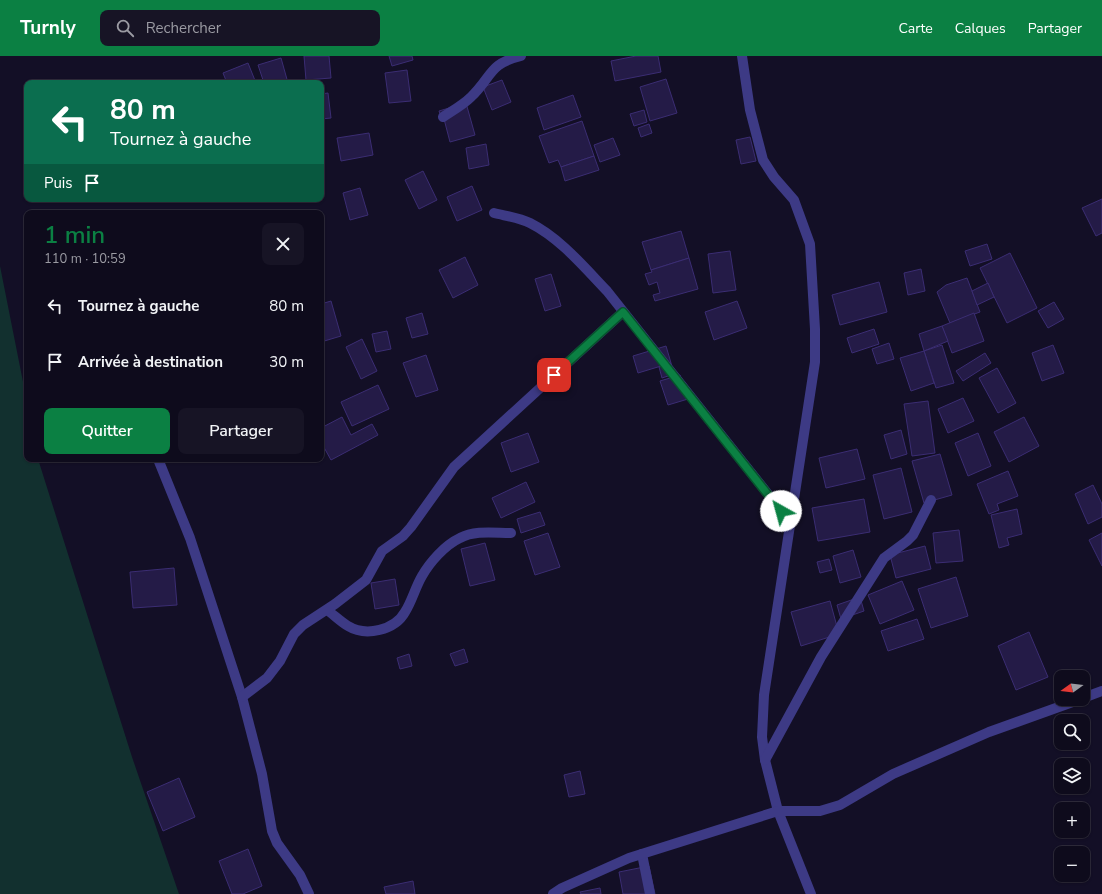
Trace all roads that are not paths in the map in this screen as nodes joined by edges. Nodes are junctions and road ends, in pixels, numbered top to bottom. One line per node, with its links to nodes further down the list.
1 (521, 56): 3 (street)
2 (742, 56): 8 (street)
3 (443, 118)
4 (494, 213): 5 (street)
5 (623, 312): 8 (street); 10 (street)
6 (159, 462): 13 (street)
7 (931, 500): 15 (street)
8 (791, 523): 15 (street)
9 (511, 533): 10 (street)
10 (326, 610): 13 (street)
11 (1102, 691): 12 (street)
12 (1090, 696)
13 (242, 697): 18 (street)
14 (1062, 706): 16 (street)
15 (765, 760): 16 (street)
16 (778, 811): 17 (street); 21 (street)
17 (642, 854): 19 (street); 20 (street)
18 (309, 894)
19 (553, 894)
20 (650, 894)
21 (811, 894)

